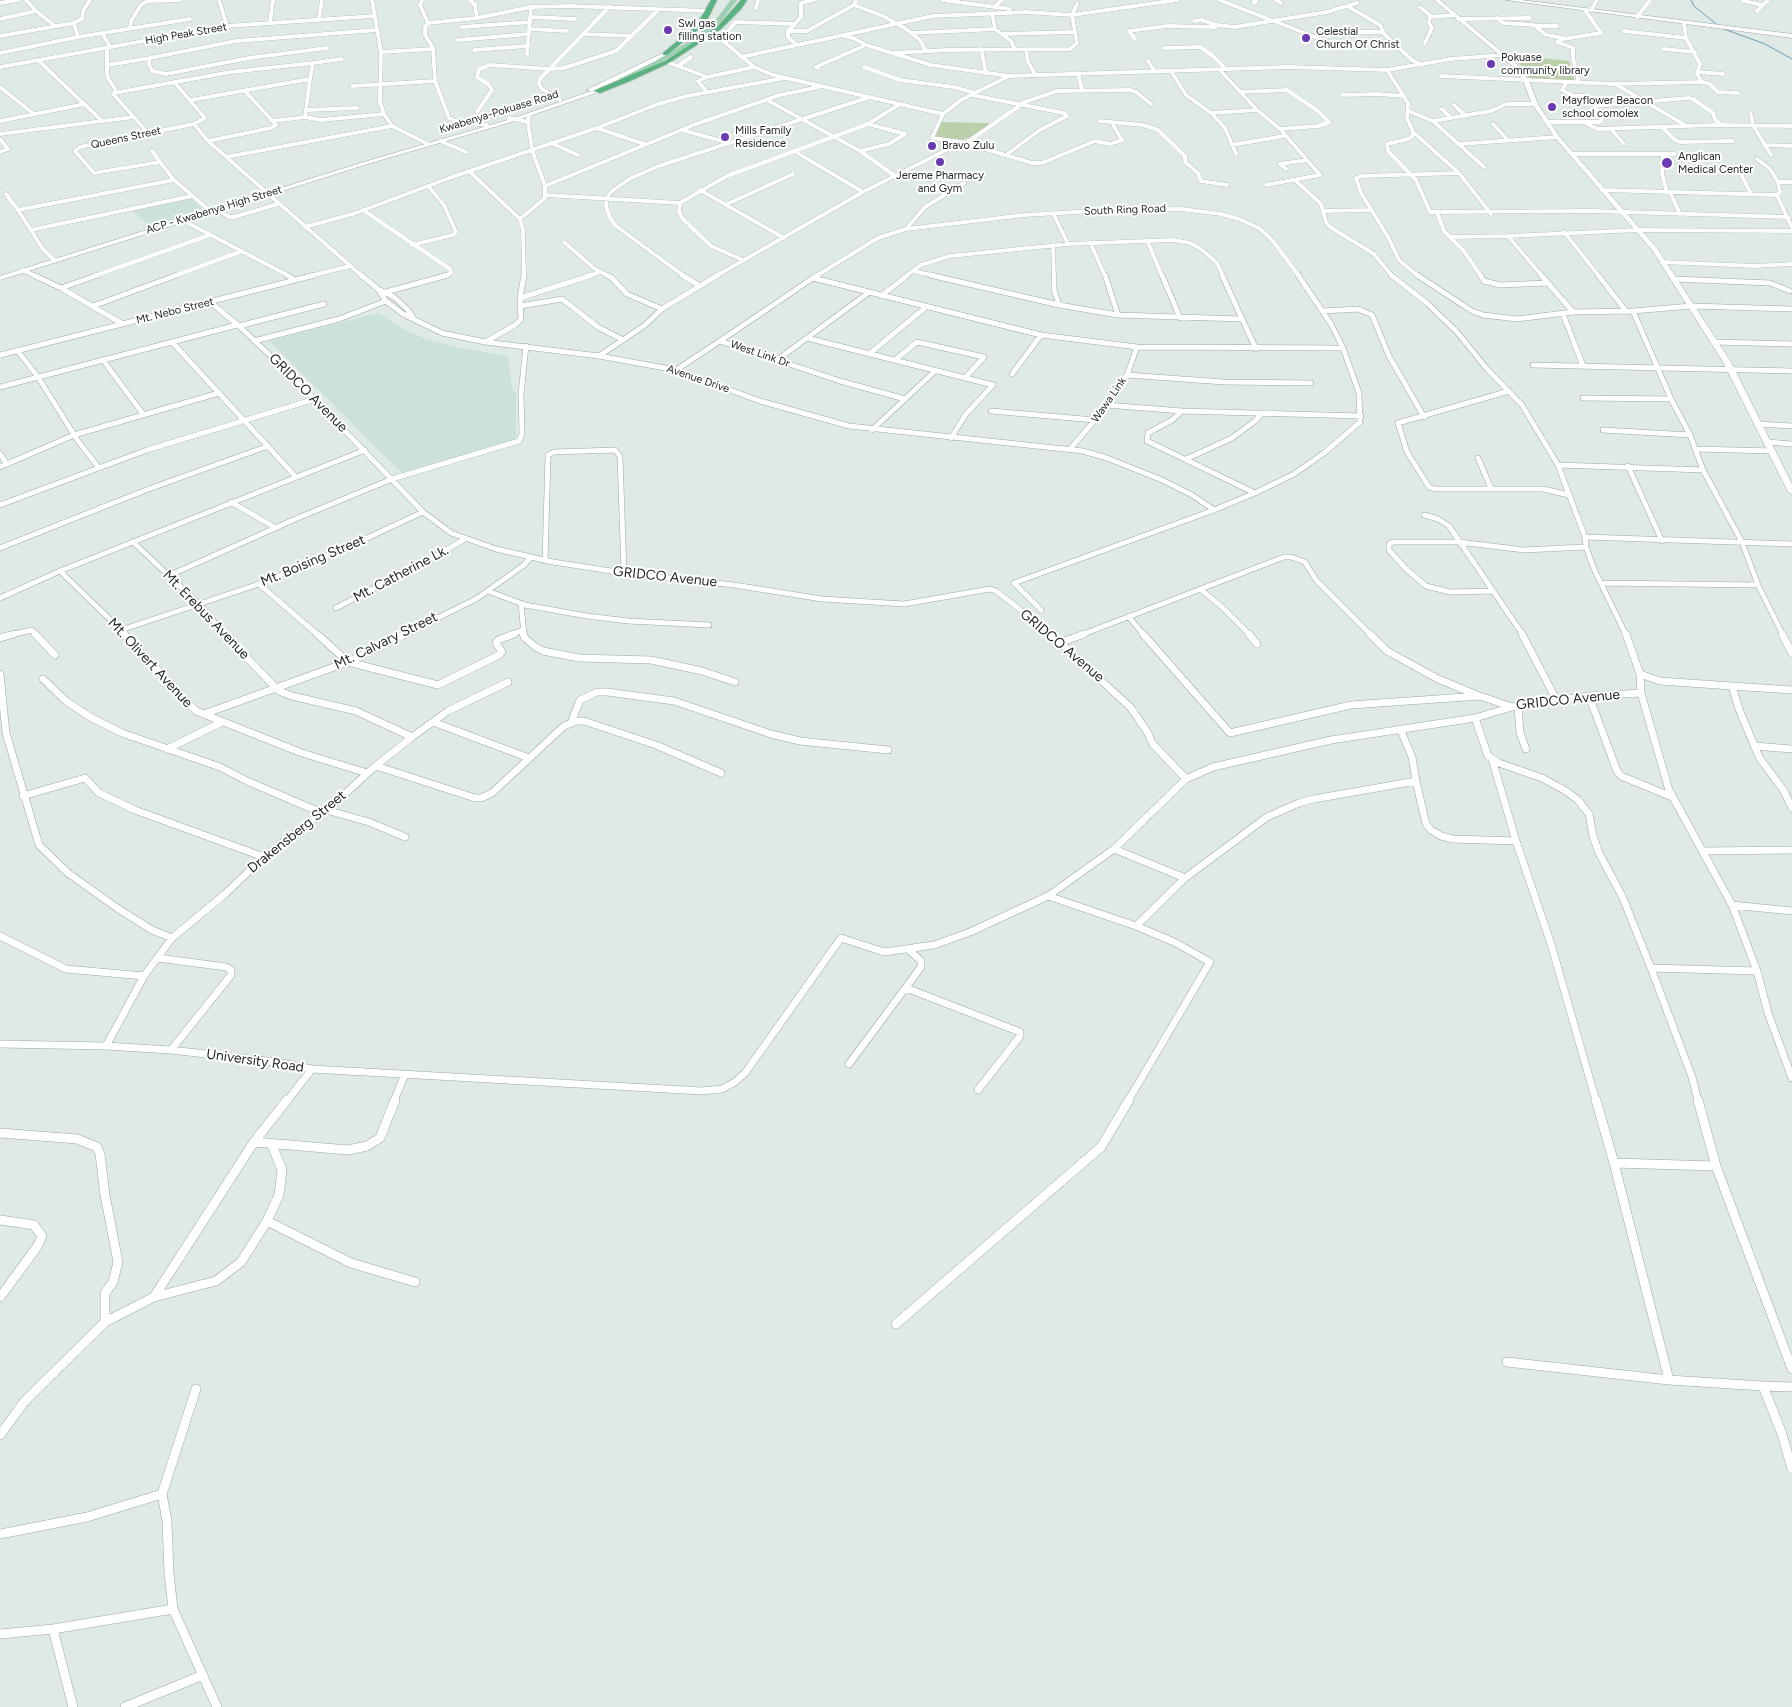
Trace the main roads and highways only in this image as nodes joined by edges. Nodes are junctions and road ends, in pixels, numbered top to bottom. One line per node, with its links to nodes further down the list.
1 (714, 0): 5 (highway)
2 (728, 0): 5 (main road, Kwabenya-Pokuase Road)
3 (734, 0): 6 (main road, Kwabenya-Pokuase Road)
4 (744, 0): 6 (highway)
5 (665, 54)
6 (597, 91)

